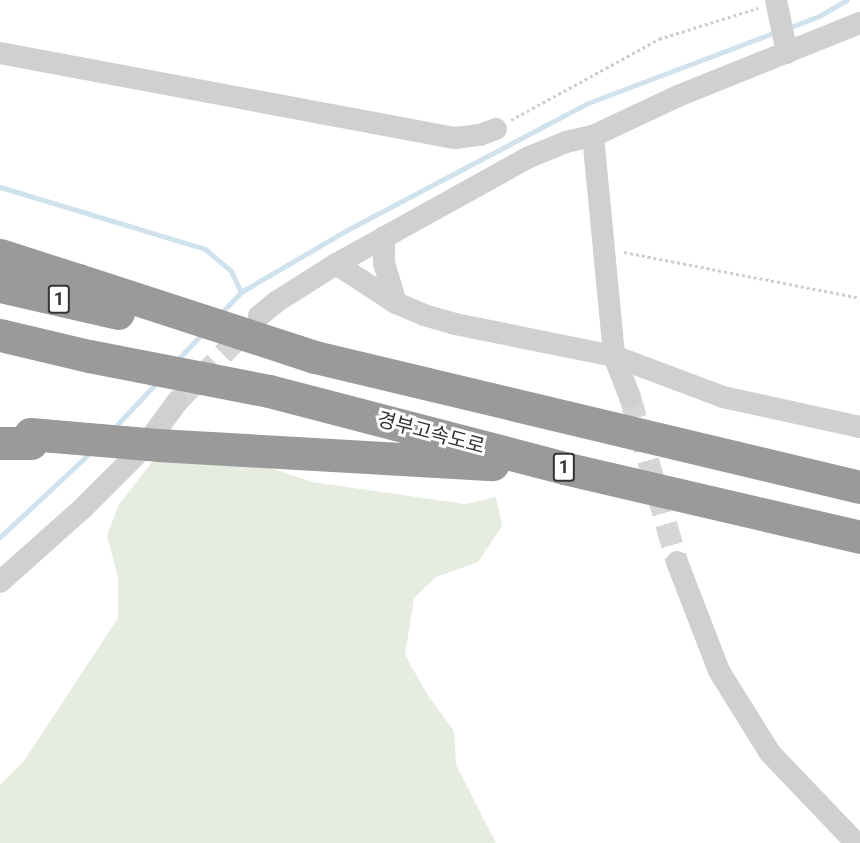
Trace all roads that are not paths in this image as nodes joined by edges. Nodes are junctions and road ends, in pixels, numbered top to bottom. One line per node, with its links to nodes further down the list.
1 (776, 1): 4 (street)
2 (860, 23): 4 (street)
3 (0, 53): 5 (street)
4 (787, 53): 6 (street)
5 (496, 129)
6 (593, 136): 7 (street); 14 (street)
7 (384, 237): 9 (street); 11 (street)
8 (0, 255): 15 (highway, bridge)
9 (336, 264): 11 (street); 12 (street)
10 (0, 286): 15 (highway, 1, bridge)
11 (396, 303): 14 (street)
12 (259, 316)
13 (0, 335): 20 (highway, 경부고속도로 / 1, bridge)
14 (614, 356): 16 (street); 18 (street)
15 (315, 357): 21 (highway, 1)
16 (630, 397)
17 (177, 402): 24 (street)
18 (860, 427)
19 (15, 437): 20 (highway, bridge)
20 (564, 468): 22 (highway, 경부고속도로 / 1)
21 (860, 487)
22 (860, 537)
23 (677, 562): 25 (street)
24 (0, 582)
25 (856, 843)

